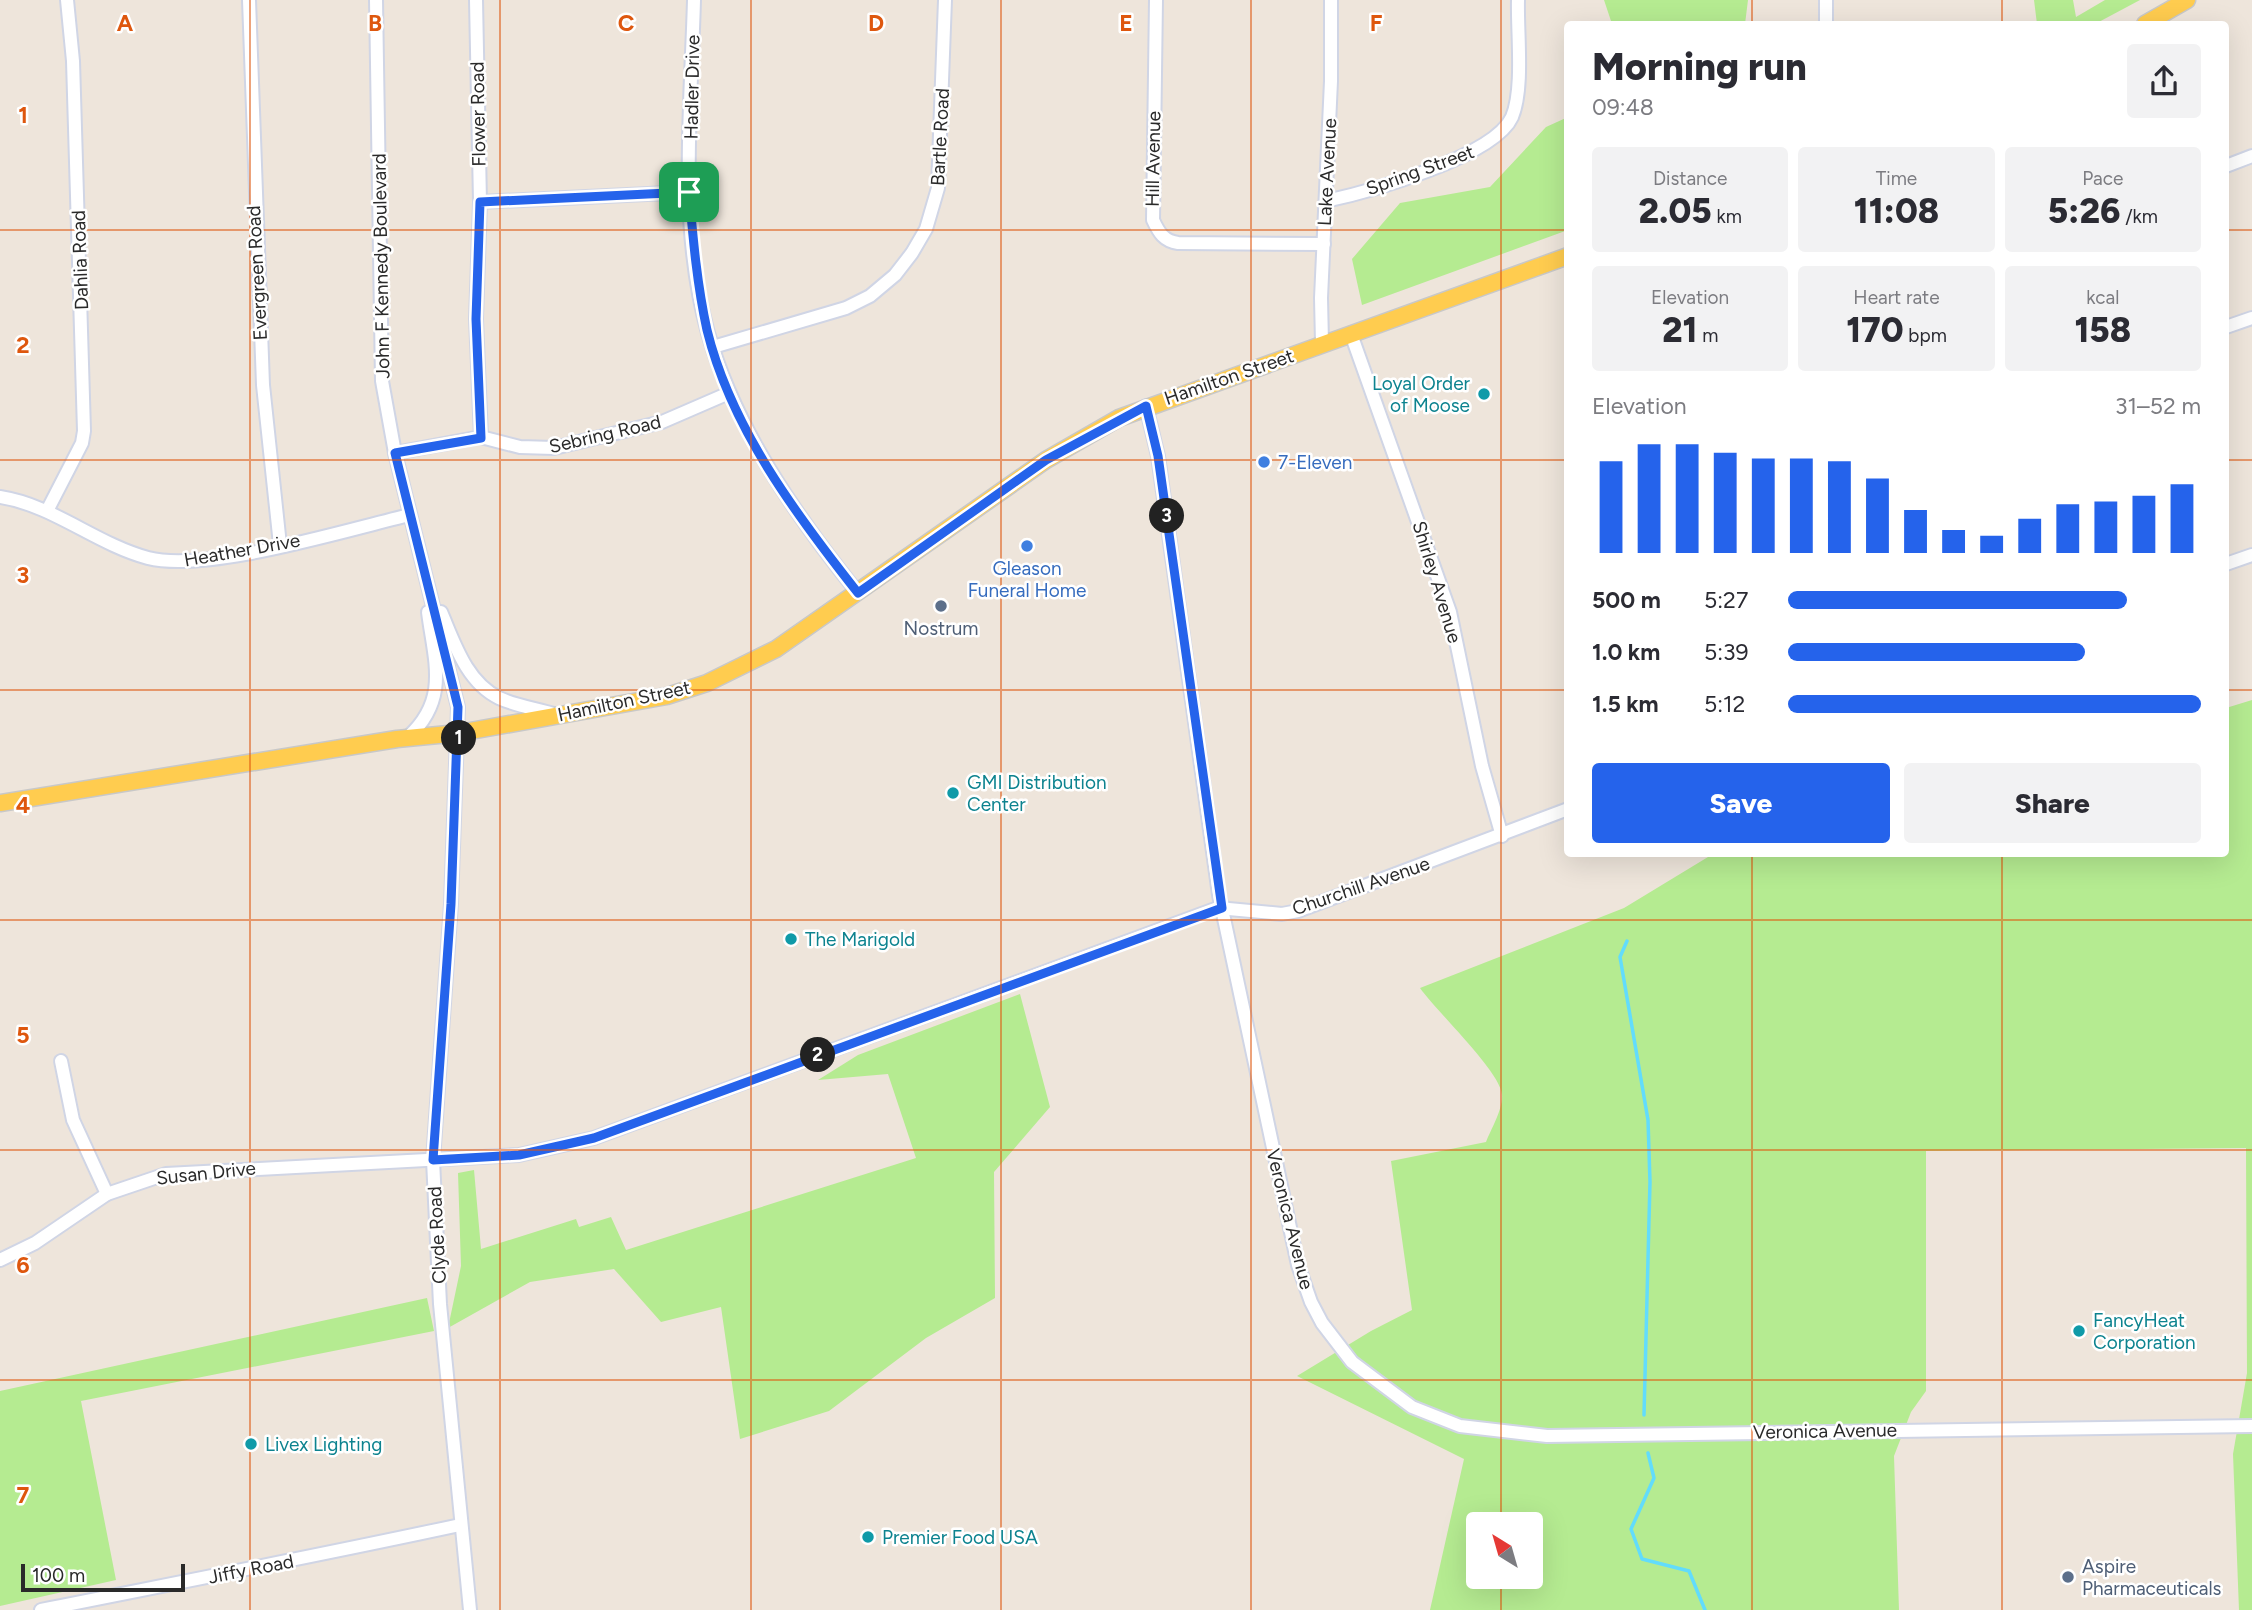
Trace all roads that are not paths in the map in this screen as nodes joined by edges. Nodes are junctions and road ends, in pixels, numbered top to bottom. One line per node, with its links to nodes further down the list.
1 (67, 0): 31 (street, Dahlia Road)
2 (249, 0): 33 (street, Evergreen Road)
3 (376, 0): 29 (street, John F Kennedy Boulevard)
4 (476, 0): 18 (street, Flower Road)
5 (694, 0): 16 (street, Hadler Drive)
6 (945, 0): 25 (street, Bartle Road)
7 (1156, 0): 19 (street, Hill Avenue)
8 (1331, 0): 17 (street, Lake Avenue)
9 (1518, 0): 17 (street, Spring Street)
10 (1826, 0): 12 (street)
11 (2187, 0): 13 (main road)
12 (1826, 21)
13 (2150, 21)
14 (2252, 156): 15 (street)
15 (2229, 165)
16 (689, 192): 18 (street); 25 (street, Hadler Drive)
17 (1326, 201): 19 (street, Lake Avenue)
18 (480, 202): 28 (street, Flower Road)
19 (1324, 244): 24 (street, Lake Avenue)
20 (1564, 257): 23 (main road, Hamilton Street)
21 (2252, 318): 22 (street)
22 (2229, 326)
23 (1350, 334): 24 (main road, Hamilton Street); 43 (street, Shirley Avenue)
24 (1322, 343): 27 (main road, Hamilton Street)
25 (713, 347): 26 (street, Hadler Drive)
26 (730, 393): 28 (street, Sebring Road); 37 (street, Hadler Drive)
27 (1146, 406): 37 (main road, Hamilton Street); 44 (street, Veronica Avenue)
28 (481, 438): 29 (street, Sebring Road)
29 (395, 453): 32 (street, John F Kennedy Boulevard)
30 (0, 497): 31 (street, Heather Drive)
31 (47, 511): 33 (street, Heather Drive)
32 (410, 516): 33 (street, Heather Drive); 36 (street, John F Kennedy Boulevard)
33 (280, 545)
34 (2252, 555): 35 (street)
35 (2229, 563)
36 (424, 573): 38 (street); 39 (street, John F Kennedy Boulevard); 40 (street)
37 (858, 593): 38 (main road, Hamilton Street)
38 (559, 715): 39 (main road, Hamilton Street)
39 (459, 733): 40 (main road, Hamilton Street); 46 (street, Clyde Road)
40 (408, 737): 41 (main road, Hamilton Street)
41 (0, 803)
42 (1564, 811): 43 (street, Churchill Avenue)
43 (1502, 836): 44 (street, Churchill Avenue)
44 (1222, 908): 46 (street, Churchill Avenue); 49 (street, Veronica Avenue)
45 (61, 1061): 47 (street)
46 (433, 1160): 47 (street, Susan Drive); 50 (street, Clyde Road)
47 (107, 1194): 48 (street, Susan Drive)
48 (0, 1260)
49 (2252, 1426)
50 (460, 1525): 51 (street, Jiffy Road); 52 (street, Clyde Road)
51 (41, 1610)
52 (470, 1610)

